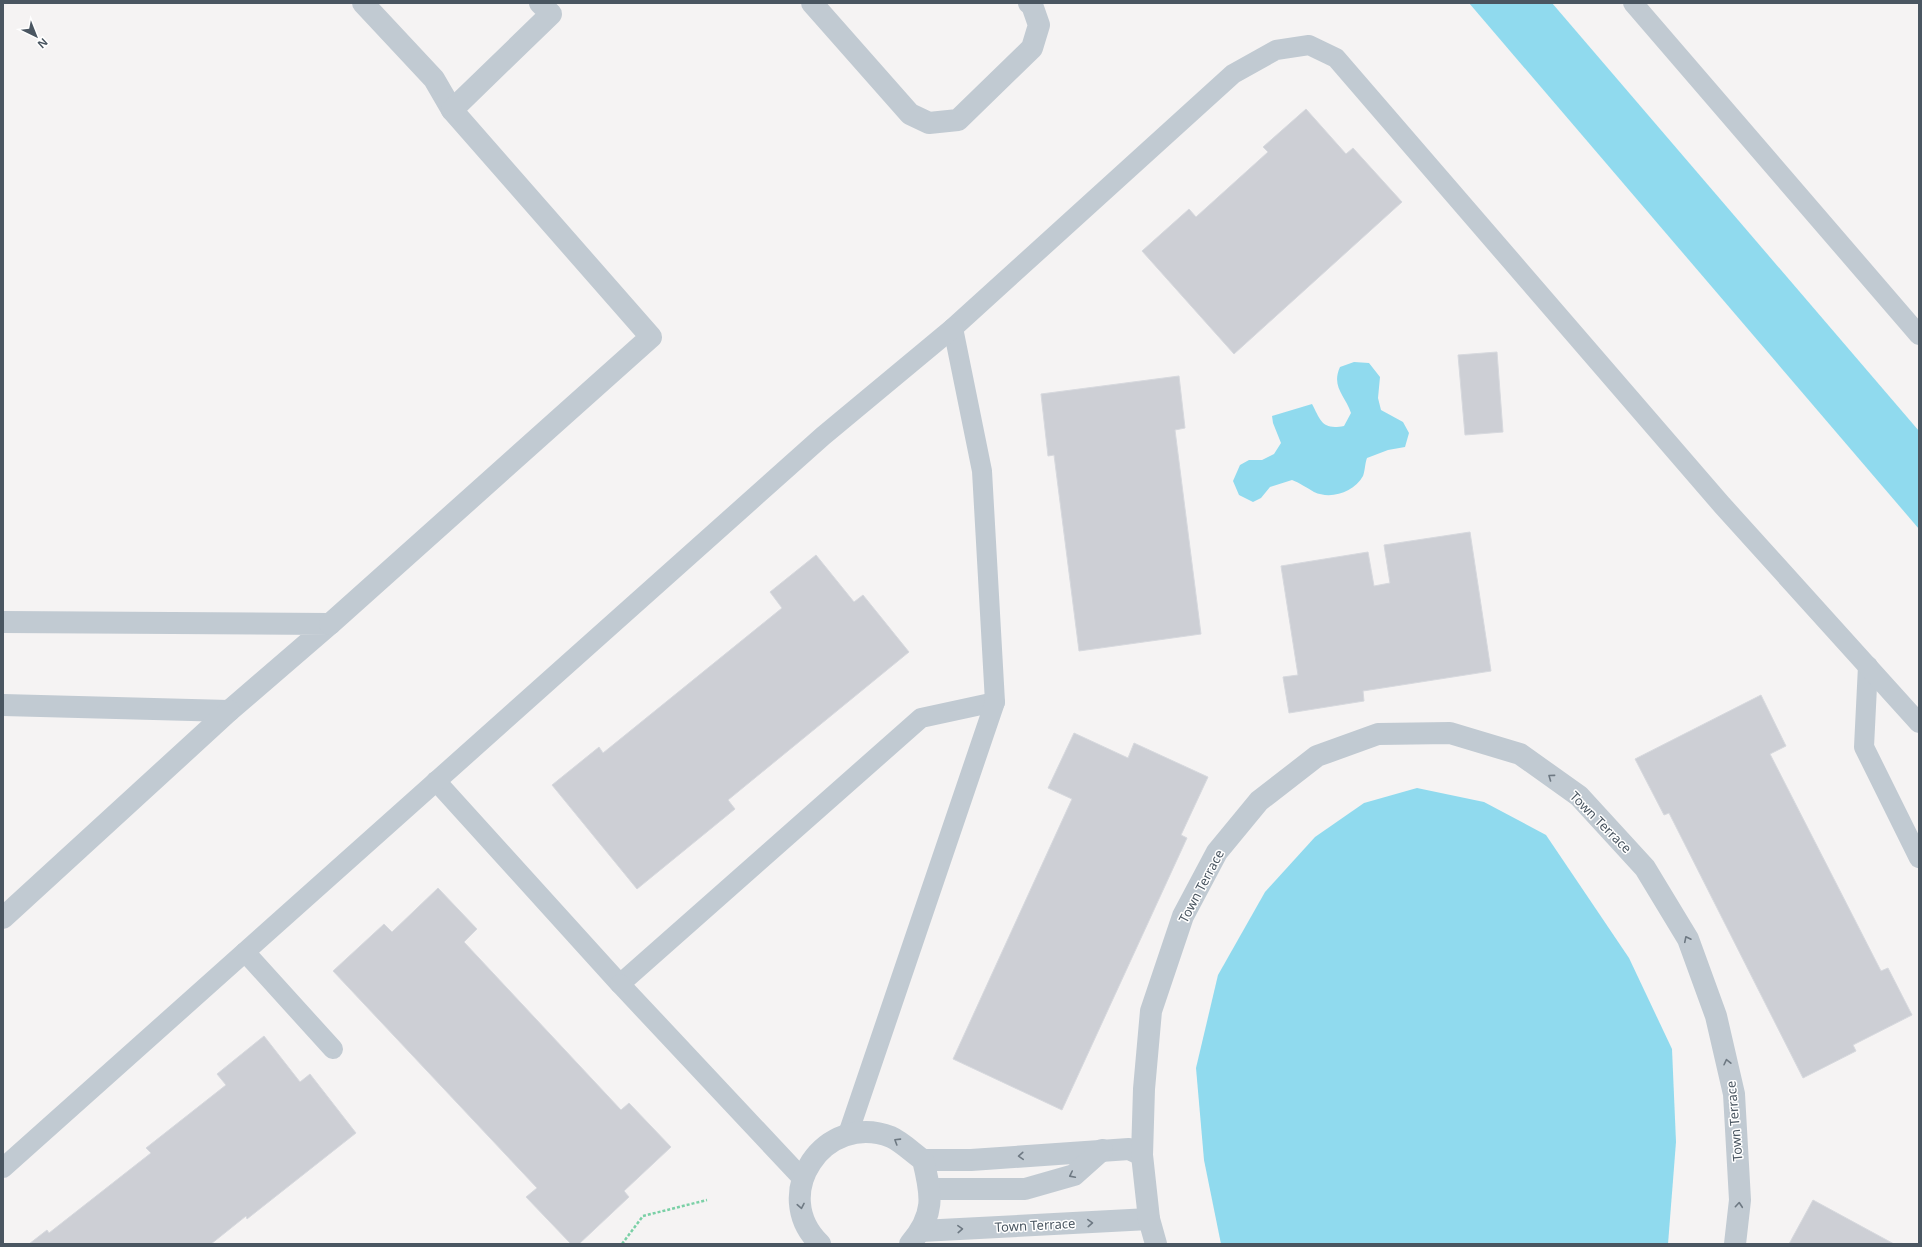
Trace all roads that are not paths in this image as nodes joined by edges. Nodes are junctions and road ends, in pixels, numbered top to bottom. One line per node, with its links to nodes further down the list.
1 (362, 3): 6 (street)
2 (540, 3): 6 (street)
3 (812, 3): 4 (street)
4 (1029, 3)
5 (1633, 3): 8 (lane)
6 (452, 110): 10 (street)
7 (952, 328): 11 (lane); 12 (lane); 16 (lane)
8 (1919, 335)
9 (3, 622): 10 (street)
10 (330, 624): 14 (street)
11 (1868, 666): 15 (lane); 17 (lane)
12 (995, 702): 20 (lane); 22 (lane)
13 (3, 705): 14 (street)
14 (229, 711): 18 (street)
15 (1919, 723)
16 (436, 782): 19 (lane); 20 (lane)
17 (1919, 858)
18 (3, 918)
19 (245, 952): 21 (lane); 26 (lane)
20 (620, 984): 27 (lane)
21 (333, 1049)
22 (848, 1134): 25 (street, one-way to 22); 27 (street)
23 (1102, 1150): 24 (street); 25 (street, one-way to 25); 28 (street, one-way to 28)
24 (1142, 1155): 29 (street, Town Terrace); 33 (street, Town Terrace, one-way to 24)
25 (923, 1160): 28 (street)
26 (3, 1168)
27 (802, 1178): 31 (street, one-way to 31)
28 (930, 1189): 30 (street)
29 (1149, 1219): 30 (street, Town Terrace, one-way to 29); 32 (street, Town Terrace)
30 (915, 1238)
31 (820, 1244)
32 (1156, 1244)
33 (1736, 1244)

